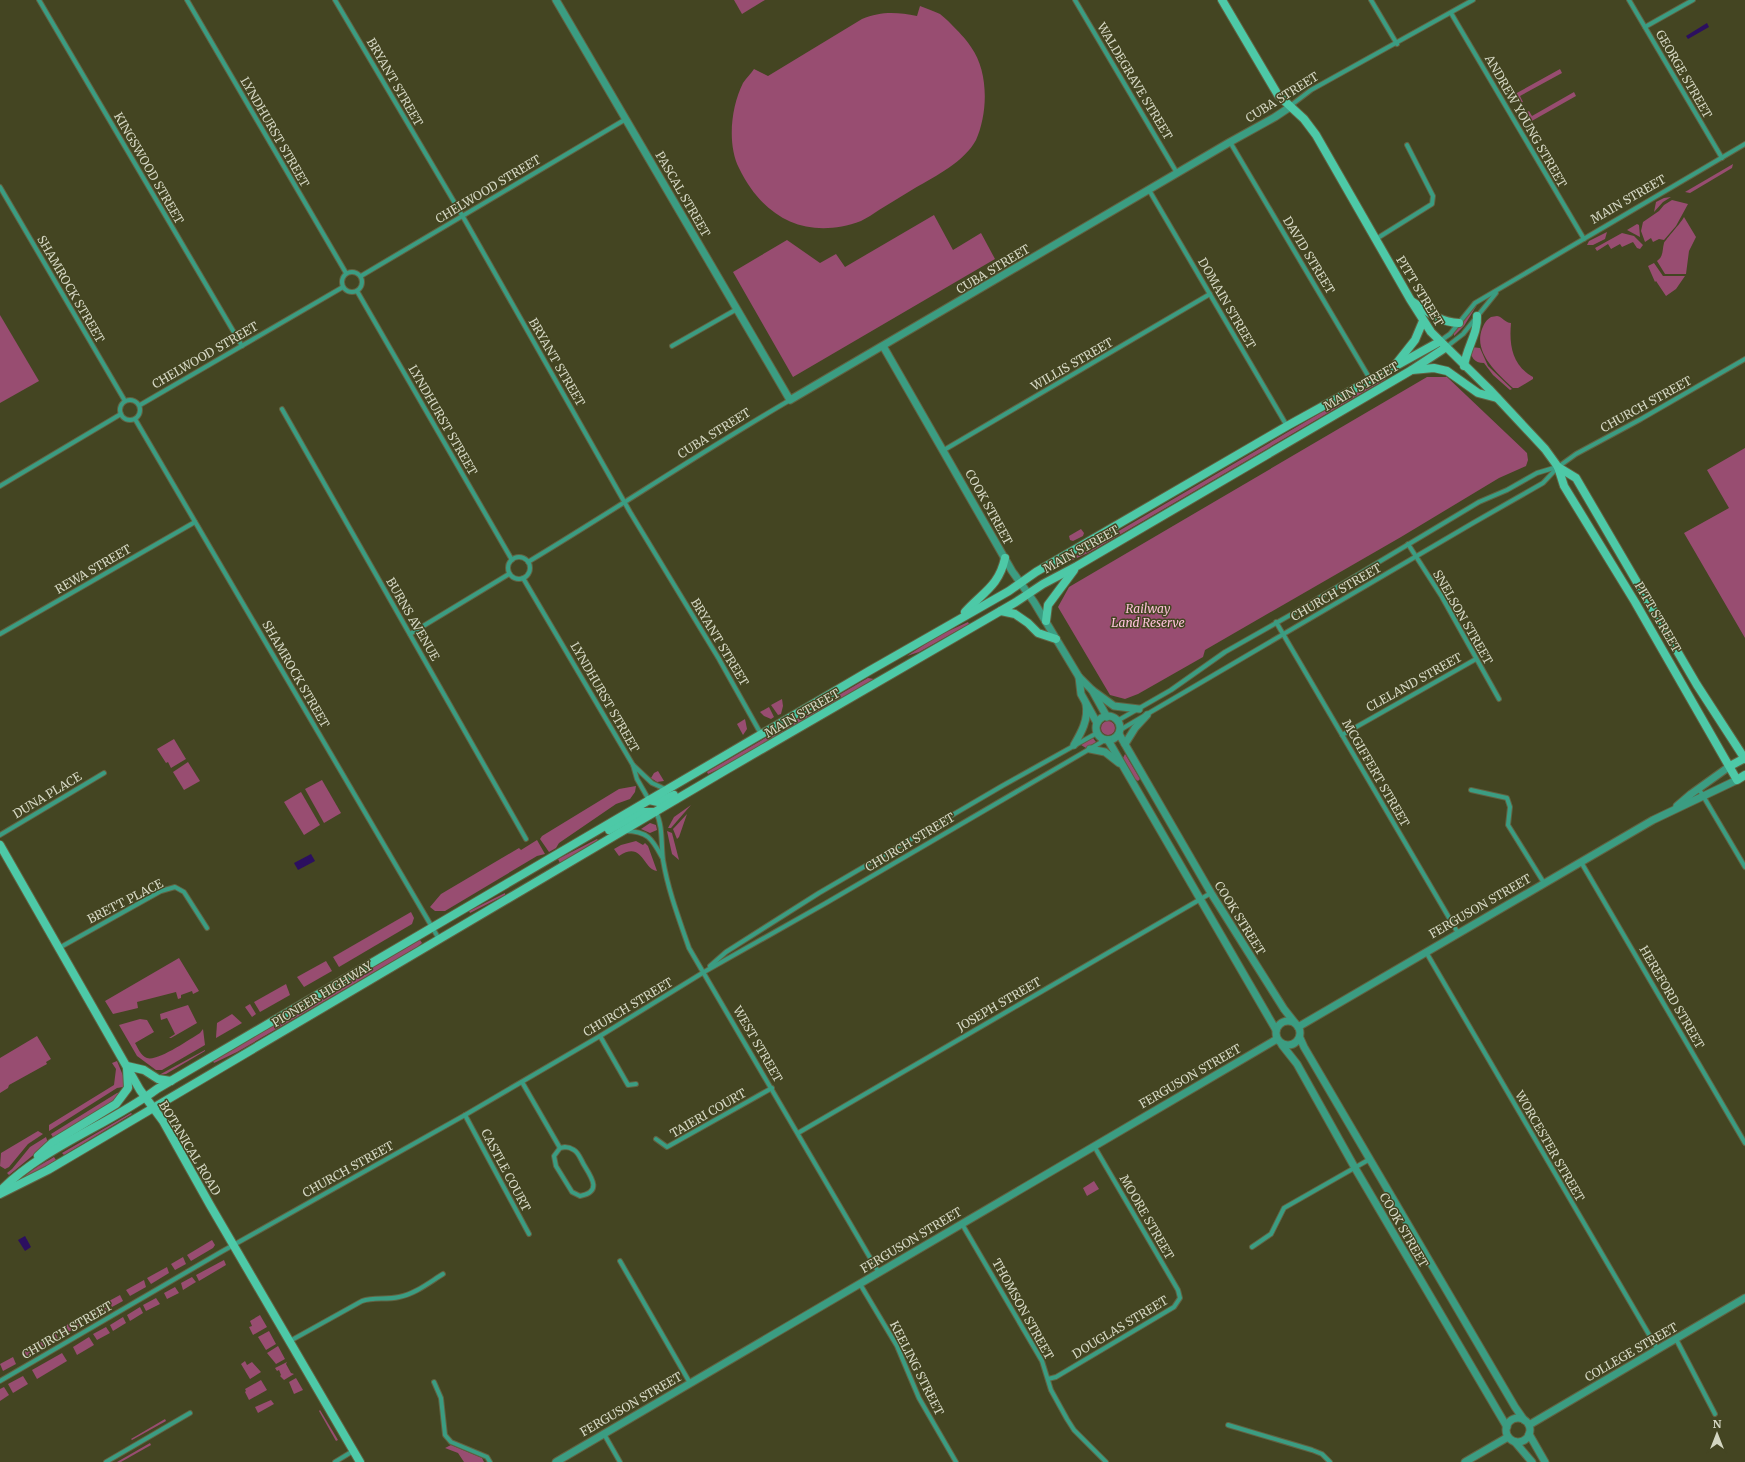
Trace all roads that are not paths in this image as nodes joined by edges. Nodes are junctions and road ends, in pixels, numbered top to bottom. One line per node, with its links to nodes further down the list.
1 (39, 0): 38 (street, KINGSWOOD STREET)
2 (187, 0): 26 (street, LYNDHURST STREET)
3 (336, 0): 23 (street, BRYANT STREET)
4 (556, 0): 15 (street, PASCAL STREET)
5 (1075, 0): 20 (street, WALDEGRAVE STREET)
6 (1222, 0): 14 (main road, PITT STREET)
7 (1371, 0): 13 (street)
8 (1473, 0): 11 (street, CUBA STREET)
9 (1629, 0): 12 (street, GEORGE STREET)
10 (1693, 0): 12 (street)
11 (1451, 13): 13 (street, CUBA STREET); 25 (street, ANDREW YOUNG STREET)
12 (1645, 27): 19 (street, GEORGE STREET)
13 (1397, 44): 14 (street, CUBA STREET)
14 (1290, 106): 16 (street, CUBA STREET); 24 (main road, PITT STREET)
15 (626, 119): 23 (street, CHELWOOD STREET); 33 (street, PASCAL STREET)
16 (1230, 142): 20 (street, CUBA STREET); 45 (street, DAVID STREET)
17 (1745, 144): 19 (street, MAIN STREET)
18 (1407, 145): 24 (street)
19 (1722, 158): 25 (street, MAIN STREET)
20 (1177, 173): 22 (street, CUBA STREET)
21 (0, 187): 48 (street, SHAMROCK STREET)
22 (1149, 190): 31 (street, DOMAIN STREET); 40 (street, CUBA STREET)
23 (462, 216): 27 (street, CHELWOOD STREET); 57 (street, BRYANT STREET)
24 (1376, 239): 32 (main road, PITT STREET)
25 (1584, 239): 29 (street, MAIN STREET)
26 (346, 273): 27 (street); 28 (street)
27 (361, 276): 30 (street)
28 (343, 287): 30 (street); 38 (street, CHELWOOD STREET)
29 (1502, 287): 34 (street, MAIN STREET); 36 (street, MAIN STREET)
30 (357, 291): 62 (street, LYNDHURST STREET)
31 (1210, 294): 53 (street, DOMAIN STREET); 54 (street, WILLIS STREET)
32 (1410, 299): 35 (main road, PITT STREET); 36 (main road)
33 (737, 309): 39 (street); 47 (street, PASCAL STREET)
34 (1477, 316): 37 (street, MAIN STREET); 42 (main road)
35 (1423, 321): 37 (main road, PITT STREET); 43 (main road)
36 (1459, 323): 37 (street, MAIN STREET)
37 (1442, 345): 42 (main road, PITT STREET); 43 (main road, MAIN STREET); 44 (main road, MAIN STREET)
38 (242, 346): 49 (street, CHELWOOD STREET)
39 (672, 346)
40 (883, 346): 47 (street, CUBA STREET); 54 (street, COOK STREET)
41 (1745, 359): 55 (street, CHURCH STREET)
42 (1464, 366): 46 (main road, PITT STREET)
43 (1392, 369): 45 (main road, MAIN STREET)
44 (1410, 371): 46 (main road); 64 (main road, MAIN STREET)
45 (1370, 379): 53 (main road, MAIN STREET)
46 (1497, 398): 55 (main road, PITT STREET)
47 (790, 400): 57 (street, CUBA STREET)
48 (125, 401): 49 (street); 51 (street)
49 (140, 405): 52 (street)
50 (282, 409): 76 (street, BURNS AVENUE)
51 (121, 414): 52 (street); 56 (street)
52 (135, 419): 58 (street, SHAMROCK STREET)
53 (1287, 426): 67 (main road, MAIN STREET)
54 (944, 450): 61 (street, COOK STREET)
55 (1558, 467): 59 (street, CHURCH STREET); 60 (street, CHURCH STREET); 69 (main road, PITT STREET); 70 (main road, PITT STREET)
56 (0, 486)
57 (625, 503): 63 (street, CUBA STREET); 91 (street, BRYANT STREET)
58 (195, 522): 75 (street, REWA STREET); 130 (street, SHAMROCK STREET)
59 (1408, 544): 60 (street, SNELSON STREET); 74 (street, CHURCH STREET)
60 (1415, 556): 77 (street, CHURCH STREET); 79 (street, SNELSON STREET)
61 (1005, 558): 67 (street, COOK STREET); 72 (main road)
62 (512, 560): 63 (street); 65 (street)
63 (528, 562): 66 (street)
64 (1077, 566): 68 (main road, MAIN STREET); 73 (main road)
65 (509, 574): 66 (street); 76 (street)
66 (523, 578): 98 (street, LYNDHURST STREET)
67 (1020, 582): 68 (street, COOK STREET); 72 (main road, MAIN STREET)
68 (1029, 594): 71 (main road, MAIN STREET); 73 (street, COOK STREET)
69 (1645, 596): 70 (main road); 97 (main road, PITT STREET)
70 (1635, 602): 99 (main road, PITT STREET)
71 (1001, 611): 78 (main road); 101 (main road, MAIN STREET)
72 (961, 618): 91 (main road, MAIN STREET)
73 (1046, 621): 78 (street, COOK STREET)
74 (1276, 622): 77 (street, MCGIFFERT STREET); 84 (street, CHURCH STREET)
75 (0, 634)
76 (410, 634): 118 (street, BURNS AVENUE)
77 (1283, 634): 85 (street, CHURCH STREET); 92 (street, MCGIFFERT STREET)
78 (1056, 639): 80 (street, COOK STREET)
79 (1476, 659): 82 (street, SNELSON STREET); 92 (street, CLELAND STREET)
80 (1078, 677): 81 (street, COOK STREET); 83 (street, COOK STREET)
81 (1092, 690): 84 (street); 86 (street, COOK STREET)
82 (1499, 699)
83 (1086, 703): 88 (street, COOK STREET); 95 (street)
84 (1139, 709): 87 (street, CHURCH STREET)
85 (1147, 715): 89 (street, CHURCH STREET); 94 (street)
86 (1106, 717): 87 (street); 88 (street)
87 (1117, 721): 89 (street, COOK STREET)
88 (1098, 723): 90 (street)
89 (1119, 732): 93 (street); 94 (street, COOK STREET)
90 (1097, 733): 93 (street, COOK STREET); 95 (street, CHURCH STREET)
91 (762, 734): 108 (main road, MAIN STREET)
92 (1342, 735): 131 (street, MCGIFFERT STREET)
93 (1107, 740): 96 (street, CHURCH STREET); 100 (street, COOK STREET)
94 (1124, 744): 105 (street, COOK STREET)
95 (1074, 745): 135 (street, CHURCH STREET)
96 (1090, 749): 100 (street); 135 (street, CHURCH STREET)
97 (1745, 758): 99 (main road, FERGUSON STREET)
98 (633, 765): 108 (street, LYNDHURST STREET); 111 (street, LYNDHURST STREET)
99 (1730, 766): 104 (main road, PITT STREET); 107 (street, FERGUSON STREET)
100 (1125, 769): 106 (street, COOK STREET)
101 (726, 770): 111 (main road); 113 (main road, MAIN STREET)
102 (104, 773): 117 (street, DUNA PLACE)
103 (1745, 775): 104 (main road, FERGUSON STREET)
104 (1737, 780): 110 (street, FERGUSON STREET)
105 (1148, 784): 106 (street); 114 (street, COOK STREET)
106 (1136, 789): 115 (street, COOK STREET)
107 (1699, 789): 110 (street); 112 (street, FERGUSON STREET)
108 (666, 790): 111 (main road, MAIN STREET)
109 (1471, 790): 126 (street)
110 (1704, 797): 112 (street, FERGUSON STREET); 123 (street)
111 (649, 800): 119 (main road, PIONEER HIGHWAY)
112 (1676, 808): 122 (street, FERGUSON STREET)
113 (656, 812): 116 (main road, PIONEER HIGHWAY); 119 (main road); 121 (street, WEST STREET)
114 (1170, 822): 115 (street); 127 (street, COOK STREET)
115 (1159, 829): 128 (street, COOK STREET)
116 (622, 832): 121 (street); 125 (main road, PIONEER HIGHWAY)
117 (0, 835)
118 (526, 839)
119 (583, 839): 124 (main road, PIONEER HIGHWAY)
120 (0, 845): 133 (main road, BOTANICAL ROAD)
121 (663, 859): 135 (street, WEST STREET)
122 (1581, 862): 126 (street, FERGUSON STREET); 151 (street, HEREFORD STREET)
123 (1745, 867)
124 (529, 871): 125 (main road); 130 (main road, PIONEER HIGHWAY)
125 (536, 882): 132 (main road, PIONEER HIGHWAY)
126 (1544, 883): 131 (street, FERGUSON STREET)
127 (1211, 893): 128 (street, JOSEPH STREET); 136 (street, COOK STREET)
128 (1199, 900): 137 (street, COOK STREET); 149 (street, JOSEPH STREET)
129 (208, 928): 133 (street, BRETT PLACE)
130 (432, 928): 132 (street, SHAMROCK STREET); 142 (main road, PIONEER HIGHWAY)
131 (1458, 933): 134 (street, FERGUSON STREET)
132 (439, 939): 147 (main road, PIONEER HIGHWAY)
133 (60, 948): 141 (main road, BOTANICAL ROAD)
134 (1426, 952): 136 (street, FERGUSON STREET); 171 (street, WORCESTER STREET)
135 (704, 972): 138 (street, CHURCH STREET); 145 (street, WEST STREET)
136 (1296, 1025): 137 (street); 139 (street)
137 (1276, 1030): 140 (street)
138 (600, 1036): 143 (street, CHURCH STREET); 144 (street)
139 (1300, 1038): 140 (street); 154 (street, COOK STREET)
140 (1280, 1042): 152 (street, FERGUSON STREET); 155 (street, COOK STREET)
141 (127, 1066): 142 (main road); 146 (main road, BOTANICAL ROAD); 156 (main road)
142 (171, 1081): 146 (main road, PIONEER HIGHWAY)
143 (522, 1082): 148 (street, CHURCH STREET); 153 (street)
144 (636, 1084)
145 (772, 1088): 149 (street, WEST STREET); 150 (street, TAIERI COURT)
146 (146, 1097): 147 (main road, BOTANICAL ROAD); 156 (main road, PIONEER HIGHWAY)
147 (153, 1107): 158 (main road, PIONEER HIGHWAY); 161 (main road, BOTANICAL ROAD)
148 (465, 1115): 160 (street, CASTLE COURT); 161 (street, CHURCH STREET)
149 (798, 1133): 164 (street, WEST STREET)
150 (656, 1139)
151 (1745, 1143)
152 (1094, 1146): 159 (street, FERGUSON STREET); 168 (street, MOORE STREET)
153 (560, 1148): 153 (street)
154 (1370, 1159): 155 (street); 178 (street, COOK STREET)
155 (1355, 1168): 162 (street); 180 (street, COOK STREET)
156 (23, 1171): 157 (main road, PIONEER HIGHWAY)
157 (0, 1191)
158 (0, 1194)
159 (962, 1224): 164 (street, FERGUSON STREET); 172 (street, THOMSON STREET)
160 (529, 1234)
161 (233, 1245): 170 (main road, BOTANICAL ROAD); 173 (street, CHURCH STREET)
162 (1252, 1247)
163 (620, 1261): 175 (street)
164 (879, 1273): 166 (street, FERGUSON STREET)
165 (443, 1274): 170 (street)
166 (860, 1284): 175 (street, FERGUSON STREET); 192 (street, KEELING STREET)
167 (1745, 1298): 169 (street, COLLEGE STREET)
168 (1179, 1300): 172 (street, DOUGLAS STREET)
169 (1676, 1339): 171 (street, COLLEGE STREET); 177 (street)
170 (290, 1341): 185 (main road, BOTANICAL ROAD)
171 (1658, 1350): 178 (street, COLLEGE STREET)
172 (1048, 1380): 193 (street, THOMSON STREET)
173 (0, 1381)
174 (434, 1382): 189 (street)
175 (690, 1383): 181 (street, FERGUSON STREET)
176 (190, 1413): 186 (street)
177 (1715, 1414)
178 (1526, 1423): 180 (street); 182 (street)
179 (1228, 1425): 194 (street)
180 (1506, 1426): 183 (street)
181 (604, 1434): 190 (street, FERGUSON STREET); 191 (street)
182 (1530, 1434): 184 (street); 197 (street)
183 (1508, 1437): 184 (street); 195 (street)
184 (1515, 1442): 196 (street)
185 (354, 1451): 187 (street); 188 (main road, BOTANICAL ROAD)
186 (106, 1462)
187 (335, 1462)
188 (360, 1462)
189 (490, 1462)
190 (556, 1462)
191 (620, 1462)
192 (956, 1462)
193 (1106, 1462)
194 (1330, 1462)
195 (1465, 1462)
196 (1532, 1462)
197 (1545, 1462)

